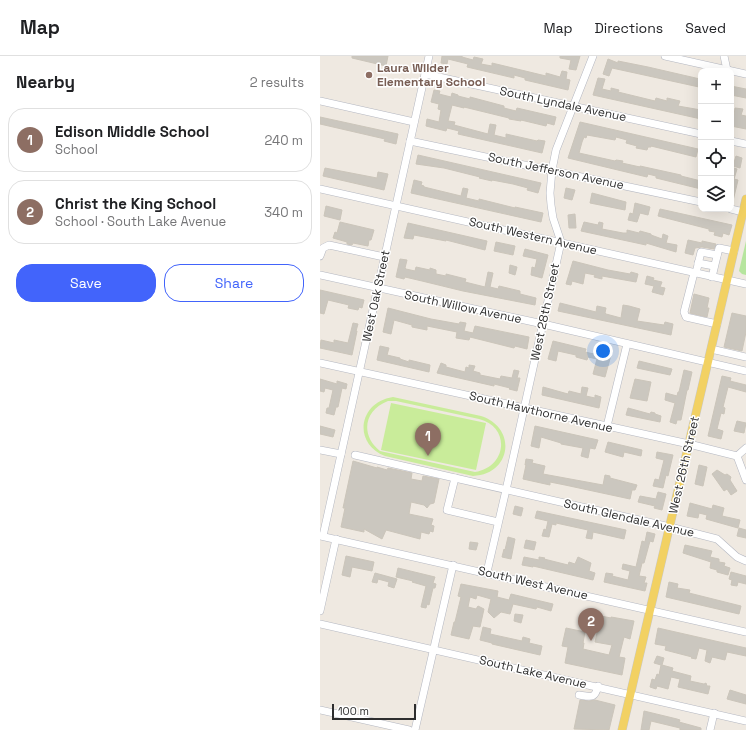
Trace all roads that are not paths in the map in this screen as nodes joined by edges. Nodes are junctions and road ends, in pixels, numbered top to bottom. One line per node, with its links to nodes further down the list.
1 (429, 56): 9 (street, West Oak Street)
2 (593, 56): 12 (street, West 28th Street)
3 (665, 56): 5 (street)
4 (724, 56): 7 (street)
5 (691, 59): 6 (street)
6 (720, 68)
7 (727, 68)
8 (734, 71): 10 (street)
9 (425, 74): 12 (street, South Lyndale Avenue); 13 (street, West Oak Street)
10 (746, 74)
11 (320, 101): 13 (street)
12 (574, 106): 14 (street, South Lyndale Avenue); 18 (street, West 28th Street)
13 (414, 122): 15 (street, West Oak Street)
14 (698, 133)
15 (410, 141): 18 (street, South Jefferson Avenue); 22 (street, West Oak Street)
16 (734, 142): 17 (street)
17 (746, 144)
18 (552, 170): 21 (street, South Jefferson Avenue); 25 (street, West 28th Street)
19 (320, 189): 22 (street, South Western Avenue)
20 (746, 199): 24 (main road, West 26th Street)
21 (698, 201)
22 (396, 206): 25 (street, South Western Avenue); 29 (street, West Oak Street)
23 (734, 210): 24 (street)
24 (743, 212): 26 (main road, West 26th Street)
25 (560, 242): 32 (street, South Western Avenue); 38 (street, West 28th Street)
26 (734, 252): 28 (street); 35 (main road, West 26th Street)
27 (320, 256): 29 (street)
28 (717, 256): 30 (street); 31 (street)
29 (384, 257): 37 (street, West Oak Street)
30 (698, 262): 31 (street); 32 (street)
31 (714, 266): 34 (street)
32 (695, 273): 34 (street, South Western Avenue); 39 (street)
33 (320, 275): 37 (street, South Willow Avenue)
34 (712, 277): 35 (street, South Western Avenue)
35 (728, 280): 36 (street, South Western Avenue); 39 (main road, West 26th Street)
36 (746, 284)
37 (378, 288): 38 (street, South Willow Avenue); 45 (street, West Oak Street)
38 (543, 324): 40 (street, South Willow Avenue); 47 (street, West 28th Street)
39 (717, 324): 41 (main road, West 26th Street)
40 (627, 344): 44 (street, South Willow Avenue); 48 (street)
41 (712, 349): 42 (street); 44 (main road, West 26th Street)
42 (746, 357)
43 (320, 362): 45 (street, South Hawthorne Avenue)
44 (708, 362): 46 (street, South Willow Avenue); 49 (main road, West 26th Street)
45 (359, 371): 47 (street, South Hawthorne Avenue); 52 (street, West Oak Street)
46 (746, 371)
47 (524, 408): 48 (street, South Hawthorne Avenue); 57 (street, West 28th Street)
48 (607, 426): 49 (street, South Hawthorne Avenue)
49 (689, 444): 54 (street, South Hawthorne Avenue); 59 (main road, West 26th Street)
50 (746, 448): 54 (street)
51 (320, 450): 52 (street)
52 (341, 454): 60 (street, West Oak Street)
53 (355, 455): 55 (street, South Glendale Avenue)
54 (737, 456): 56 (street)
55 (455, 478): 57 (street, South Glendale Avenue); 58 (street)
56 (746, 480)
57 (506, 490): 58 (street, West 28th Street); 59 (street, South Glendale Avenue)
58 (498, 522): 64 (street, West 28th Street)
59 (670, 527): 62 (street, South Glendale Avenue); 65 (main road, West 26th Street)
60 (321, 536): 61 (street, South West Avenue)
61 (336, 539): 63 (street, South West Avenue); 66 (street)
62 (746, 561)
63 (453, 565): 64 (street, South West Avenue); 69 (street)
64 (486, 572): 65 (street, South West Avenue)
65 (650, 610): 68 (street, South West Avenue); 72 (main road, West 26th Street)
66 (320, 611)
67 (320, 624): 69 (street, South Lake Avenue)
68 (746, 632)
69 (434, 649): 70 (street, South Lake Avenue); 77 (street)
70 (598, 686): 71 (street); 72 (street, South Lake Avenue)
71 (580, 694)
72 (631, 694): 74 (street, South Lake Avenue); 78 (main road, West 26th Street)
73 (320, 710): 76 (street)
74 (714, 713): 75 (street, South Lake Avenue); 79 (street)
75 (746, 721)
76 (409, 730)
77 (415, 730)
78 (622, 730)
79 (710, 730)

